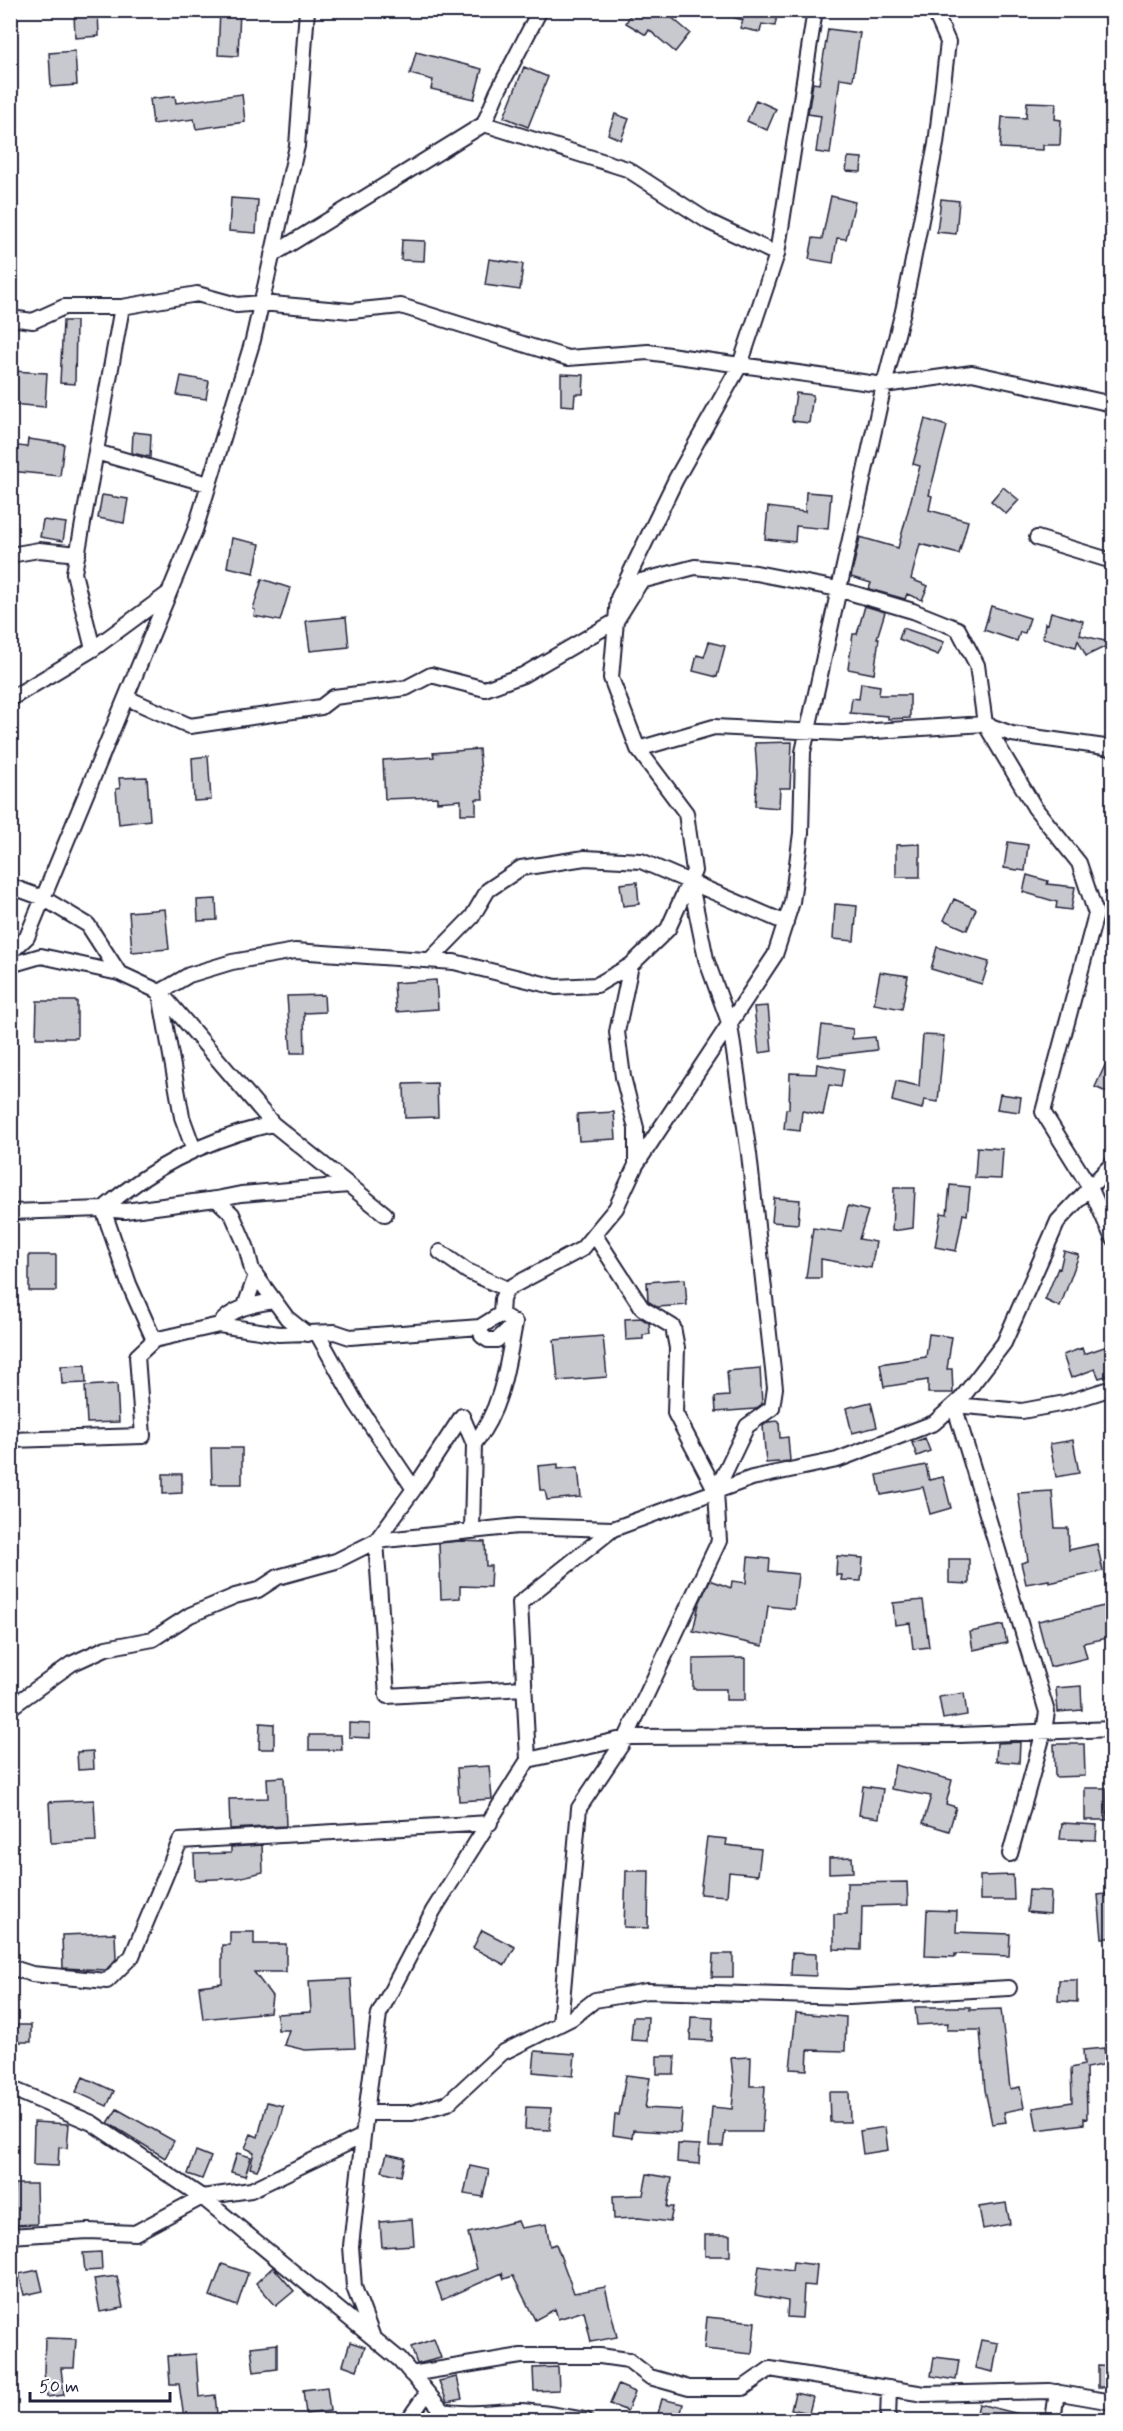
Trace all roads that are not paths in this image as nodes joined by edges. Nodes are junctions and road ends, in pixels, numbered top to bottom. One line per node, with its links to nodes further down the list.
1 (307, 10): 7 (street)
2 (540, 10): 5 (street)
3 (815, 10): 6 (street)
4 (934, 10): 12 (street)
5 (484, 124): 6 (street); 7 (street)
6 (777, 254): 11 (street)
7 (272, 255): 8 (street)
8 (261, 303): 9 (street); 11 (street); 15 (street)
9 (122, 307): 10 (street); 14 (street)
10 (10, 318)
11 (740, 365): 12 (street); 22 (street)
12 (884, 385): 13 (street); 20 (street)
13 (1113, 404)
14 (96, 452): 15 (street); 17 (street)
15 (208, 484): 21 (street)
16 (1037, 538): 19 (street)
17 (78, 554): 18 (street); 23 (street)
18 (10, 555)
19 (1113, 561)
20 (838, 589): 22 (street); 26 (street); 27 (street)
21 (169, 593): 23 (street); 24 (street)
22 (616, 621): 24 (street); 29 (street)
23 (93, 649): 25 (street)
24 (127, 698): 32 (street)
25 (10, 699)
26 (985, 724): 27 (street); 28 (street); 46 (street)
27 (807, 732): 29 (street); 33 (street)
28 (1113, 748)
29 (638, 749): 30 (street)
30 (690, 880): 33 (street); 35 (street); 37 (street); 40 (street)
31 (10, 886): 32 (street)
32 (43, 898): 34 (street); 38 (street)
33 (786, 923): 40 (street)
34 (10, 953)
35 (430, 960): 37 (street); 39 (street)
36 (10, 965): 38 (street)
37 (630, 965): 44 (street)
38 (119, 973): 39 (street)
39 (160, 992): 41 (street); 42 (street)
40 (730, 1024): 44 (street); 69 (street)
41 (273, 1124): 42 (street); 45 (street)
42 (194, 1150): 48 (street)
43 (1113, 1164): 46 (street)
44 (636, 1165): 51 (street)
45 (349, 1185): 47 (street); 50 (street)
46 (1091, 1189): 52 (street); 65 (street)
47 (216, 1199): 48 (street); 54 (street)
48 (103, 1209): 49 (street); 63 (street)
49 (10, 1212)
50 (385, 1214)
51 (594, 1234): 55 (street); 69 (street)
52 (1113, 1237)
53 (440, 1252): 55 (street)
54 (256, 1275): 56 (street); 57 (street)
55 (507, 1289): 58 (street)
56 (274, 1301): 57 (street); 62 (street)
57 (245, 1306): 60 (street)
58 (501, 1314): 59 (street); 61 (street)
59 (514, 1323): 61 (street); 67 (street)
60 (219, 1325): 62 (street); 63 (street)
61 (480, 1327): 62 (street)
62 (312, 1334): 68 (street)
63 (154, 1340): 66 (street)
64 (1113, 1388): 65 (street)
65 (954, 1405): 69 (street); 76 (street)
66 (10, 1440)
67 (474, 1444): 68 (street); 71 (street)
68 (414, 1490): 72 (street)
69 (717, 1491): 70 (street); 77 (street)
70 (613, 1529): 71 (street); 73 (street)
71 (472, 1531): 72 (street)
72 (376, 1541): 73 (street); 74 (street)
73 (524, 1688): 78 (street)
74 (10, 1708)
75 (1113, 1729): 76 (street)
76 (1044, 1731): 77 (street); 80 (street)
77 (626, 1738): 78 (street); 83 (street)
78 (528, 1760): 79 (street)
79 (490, 1823): 81 (street); 85 (street)
80 (1010, 1854)
81 (10, 1967)
82 (1009, 1988): 83 (street)
83 (560, 2024): 85 (street)
84 (10, 2088): 87 (street)
85 (366, 2113): 86 (street)
86 (363, 2136): 87 (street); 89 (street)
87 (202, 2197): 88 (street); 89 (street)
88 (10, 2236)
89 (372, 2337): 90 (street)
90 (411, 2374): 91 (street); 93 (street)
91 (889, 2388): 92 (street); 98 (street)
92 (1057, 2392): 94 (street); 99 (street)
93 (427, 2393): 95 (street); 96 (street)
94 (1113, 2402)
95 (446, 2416): 97 (street)
96 (408, 2421)
97 (585, 2421)
98 (888, 2421)
99 (1053, 2421)

